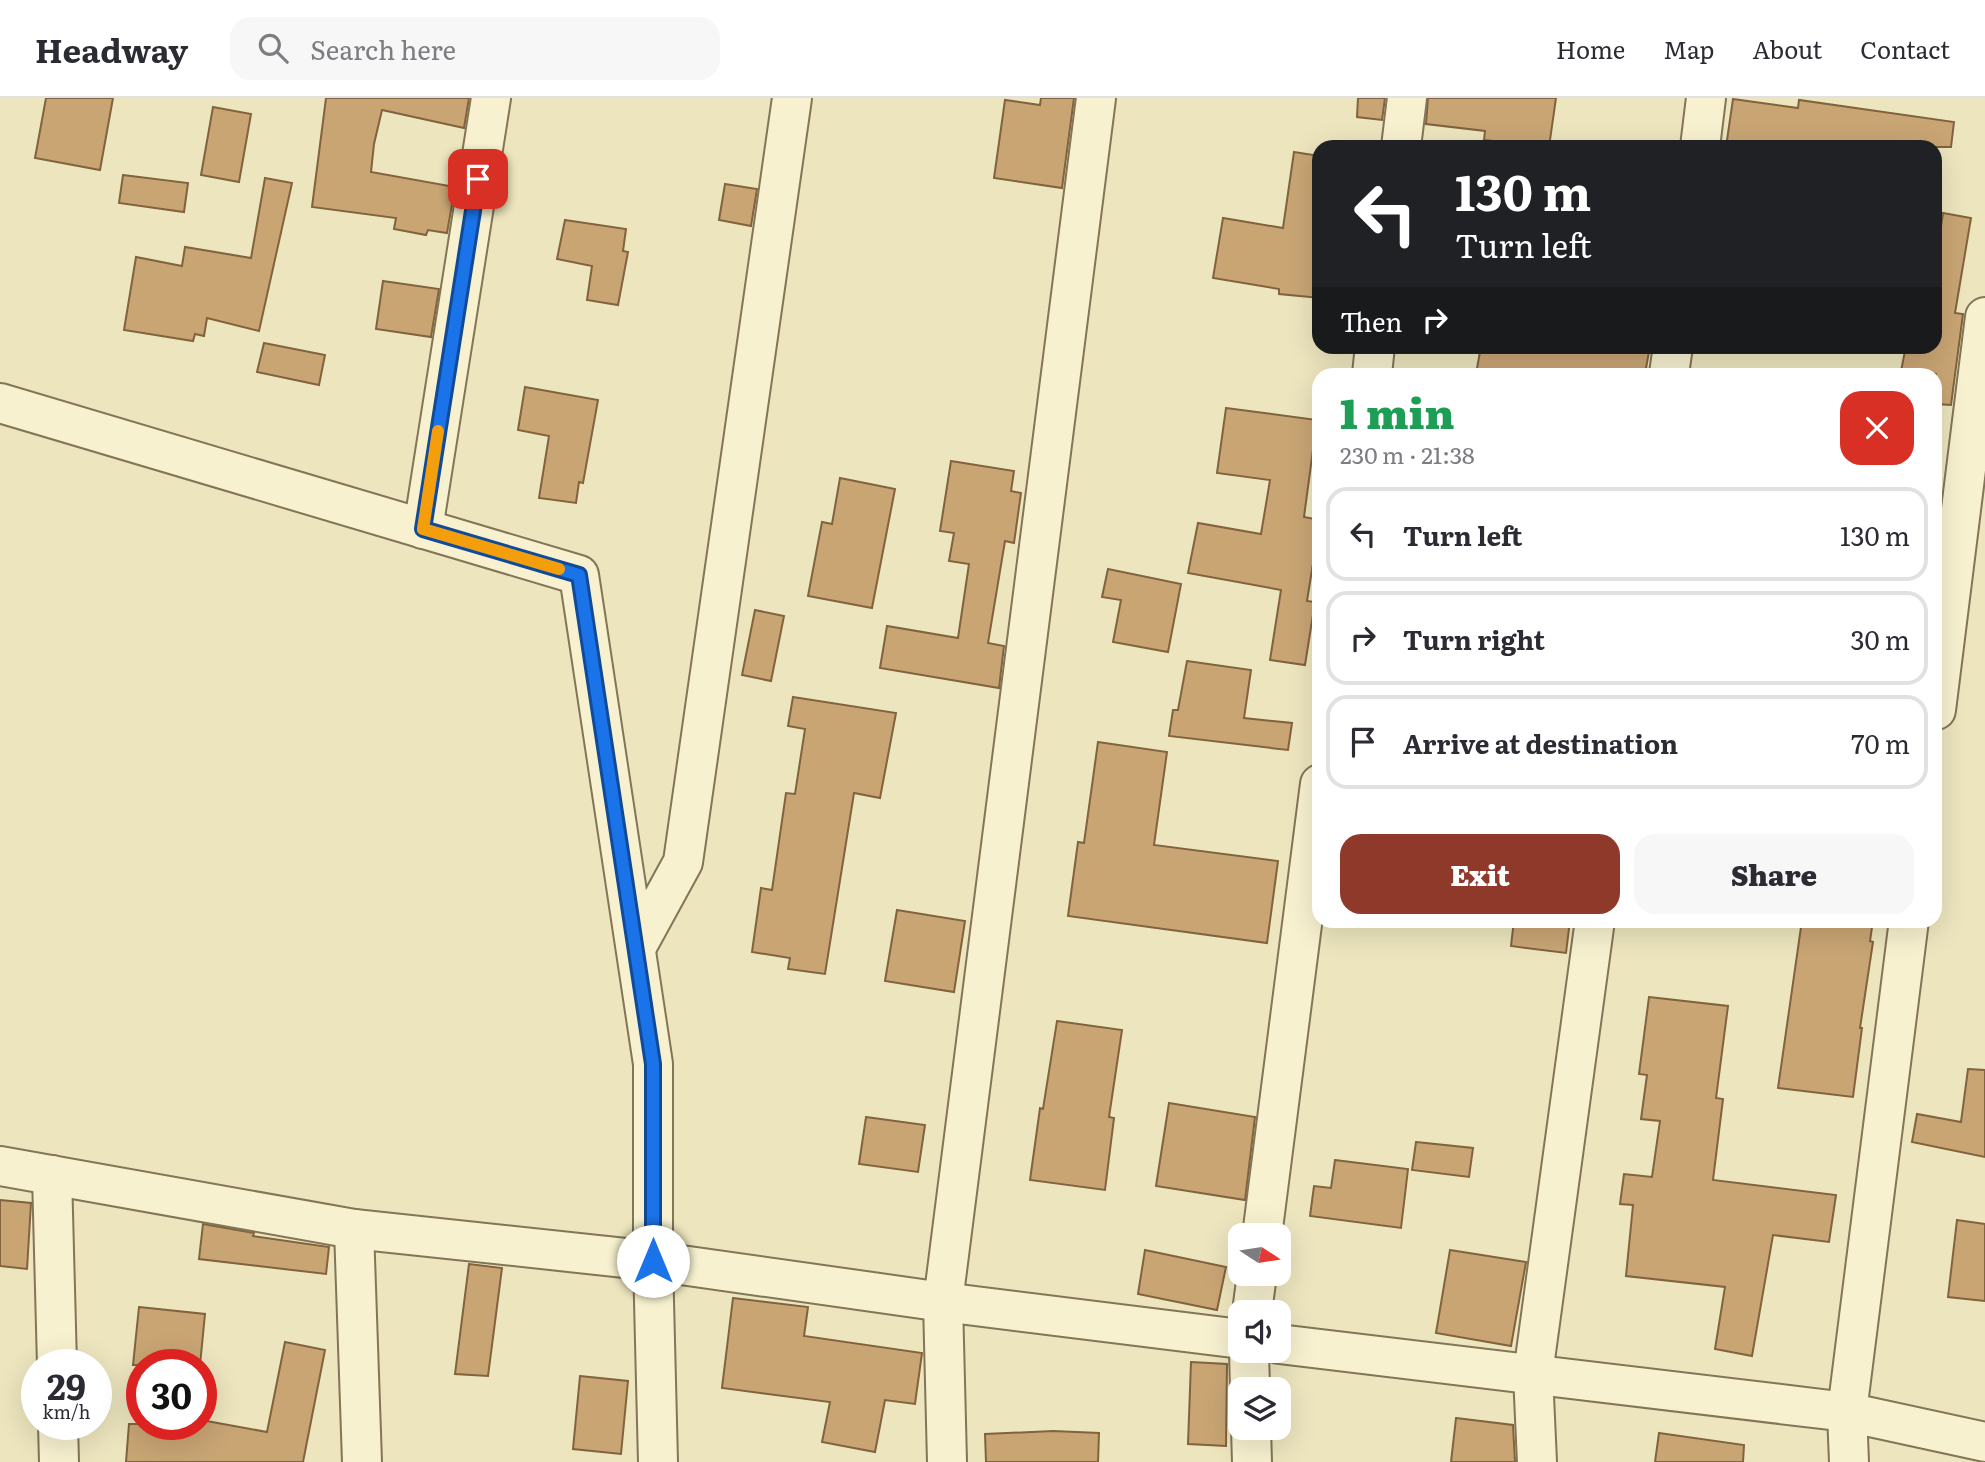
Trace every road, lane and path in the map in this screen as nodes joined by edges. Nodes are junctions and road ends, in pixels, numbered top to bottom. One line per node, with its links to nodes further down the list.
1 (491, 98): 10 (street)
2 (792, 98): 15 (street)
3 (1096, 98): 21 (street)
4 (1407, 98): 6 (street)
5 (1706, 98): 7 (street)
6 (1402, 140)
7 (1701, 140)
8 (1985, 317): 11 (street)
9 (0, 403): 10 (street)
10 (423, 529): 15 (street)
11 (1942, 662)
12 (1312, 847): 18 (street)
13 (1594, 928): 25 (street)
14 (1908, 928): 26 (street)
15 (636, 948): 20 (street)
16 (0, 1166): 17 (street)
17 (51, 1175): 19 (street); 24 (street)
18 (1264, 1223)
19 (354, 1229): 20 (street); 31 (street)
20 (653, 1261): 21 (street); 32 (street)
21 (943, 1302): 22 (street); 33 (street)
22 (1228, 1337)
23 (1291, 1345): 25 (street)
24 (56, 1349)
25 (1533, 1374): 26 (street); 35 (street)
26 (1847, 1412): 29 (street); 36 (street)
27 (59, 1440): 30 (street)
28 (1251, 1440): 34 (street)
29 (1985, 1442)
30 (60, 1462)
31 (362, 1462)
32 (658, 1462)
33 (947, 1462)
34 (1252, 1462)
35 (1537, 1462)
36 (1849, 1462)

